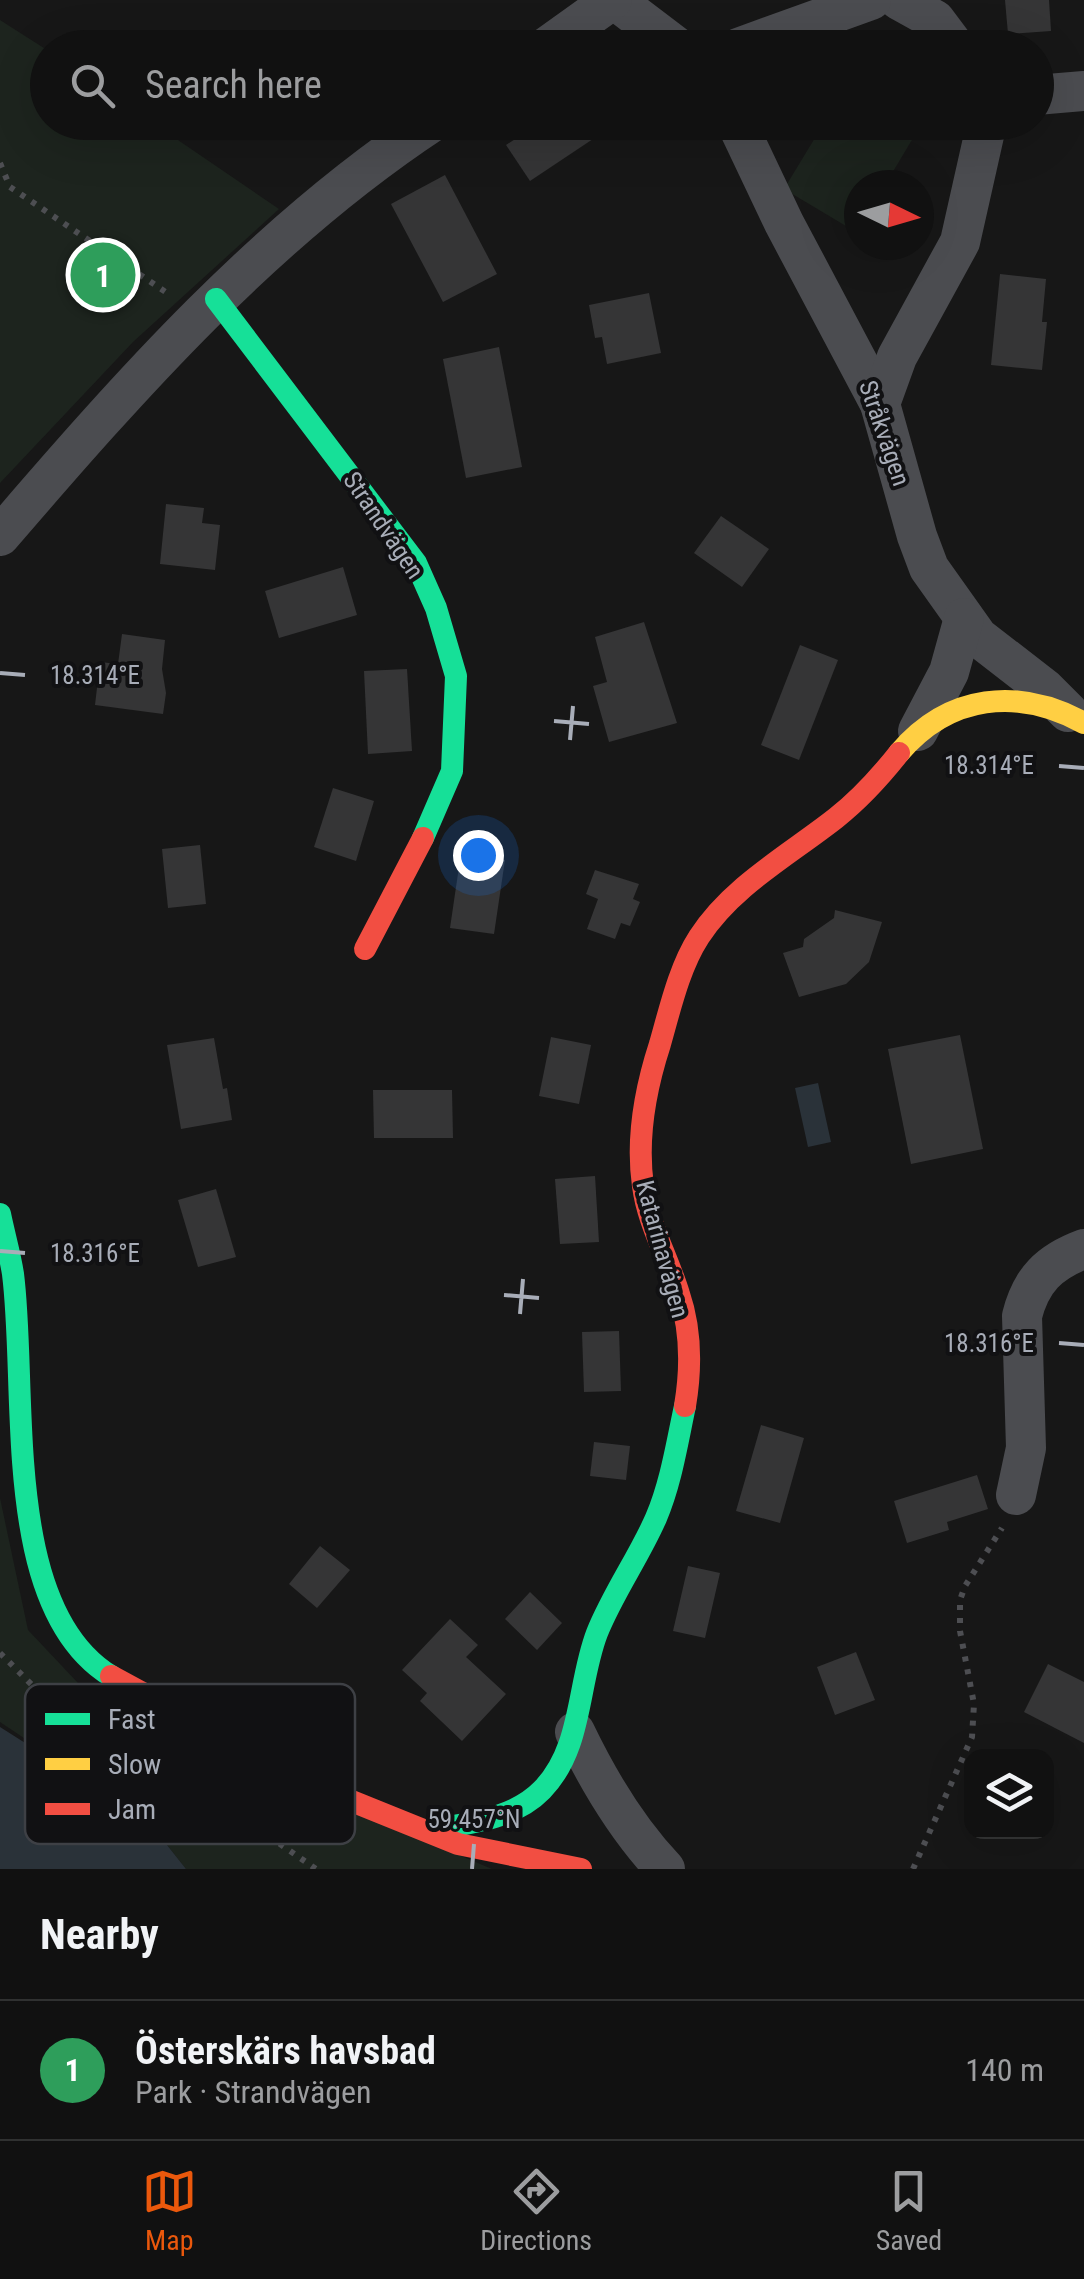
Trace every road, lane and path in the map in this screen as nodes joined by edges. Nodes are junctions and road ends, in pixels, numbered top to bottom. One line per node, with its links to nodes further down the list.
1 (614, 0): 4 (street); 5 (street)
2 (871, 0): 6 (street)
3 (899, 0): 7 (street)
4 (571, 30)
5 (654, 30)
6 (788, 30)
7 (942, 30)
8 (1084, 91): 9 (street)
9 (1054, 94)
10 (405, 140): 14 (street)
11 (745, 140): 15 (street, Stråkvägen)
12 (982, 140): 15 (street)
13 (0, 163): 14 (path)
14 (208, 307): 16 (street); 20 (street, Strandvägen)
15 (880, 404): 17 (street, Stråkvägen)
16 (0, 536)
17 (964, 618): 18 (street, Stråkvägen); 19 (street, Katarinavägen)
18 (1076, 718): 19 (street, Katarinavägen)
19 (918, 731): 27 (street, Katarinavägen)
20 (365, 949)
21 (0, 1214): 26 (street)
22 (1084, 1250): 23 (street)
23 (1016, 1495): 34 (path)
24 (0, 1653): 25 (path)
25 (31, 1684)
26 (127, 1684)
27 (576, 1732): 29 (street, Katarinavägen); 33 (street)
28 (355, 1802): 29 (street)
29 (428, 1830): 32 (street)
30 (280, 1844): 31 (path)
31 (316, 1869)
32 (581, 1869)
33 (665, 1869)
34 (912, 1869)

